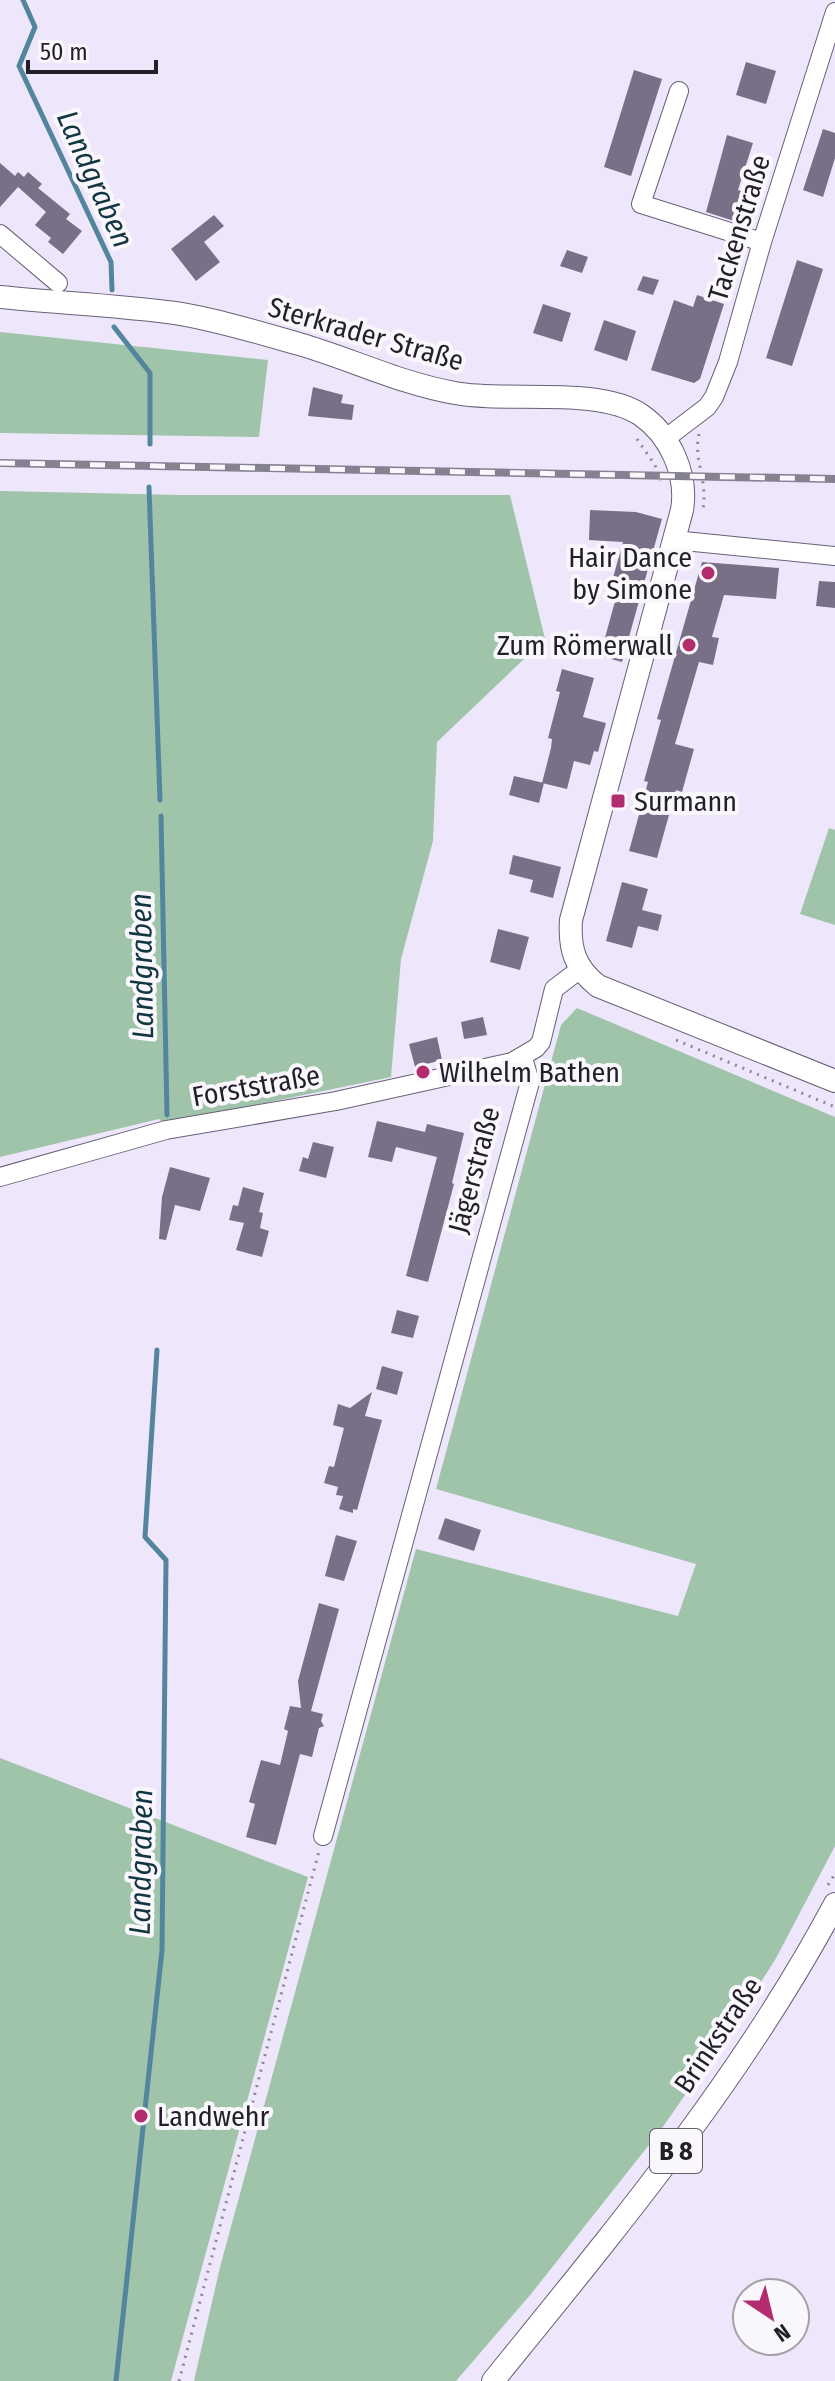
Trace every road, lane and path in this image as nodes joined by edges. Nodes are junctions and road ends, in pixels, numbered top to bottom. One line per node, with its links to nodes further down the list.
1 (835, 12): 4 (street, Tackenstraße)
2 (679, 91): 4 (street)
3 (0, 234): 5 (street)
4 (762, 242): 7 (street, Tackenstraße)
5 (58, 283)
6 (0, 297): 7 (main road, Sterkrader Straße)
7 (665, 439): 8 (main road, Sterkrader Straße)
8 (674, 540): 9 (street); 10 (main road)
9 (835, 556)
10 (579, 970): 12 (street); 13 (main road)
11 (667, 1036): 14 (path)
12 (523, 1058): 15 (street, Forststraße); 16 (street, Jägerstraße)
13 (835, 1081)
14 (835, 1107)
15 (0, 1177)
16 (323, 1836): 18 (path)
17 (835, 1904): 19 (main road, Brinkstraße / B 8)
18 (179, 2381)
19 (493, 2381)

